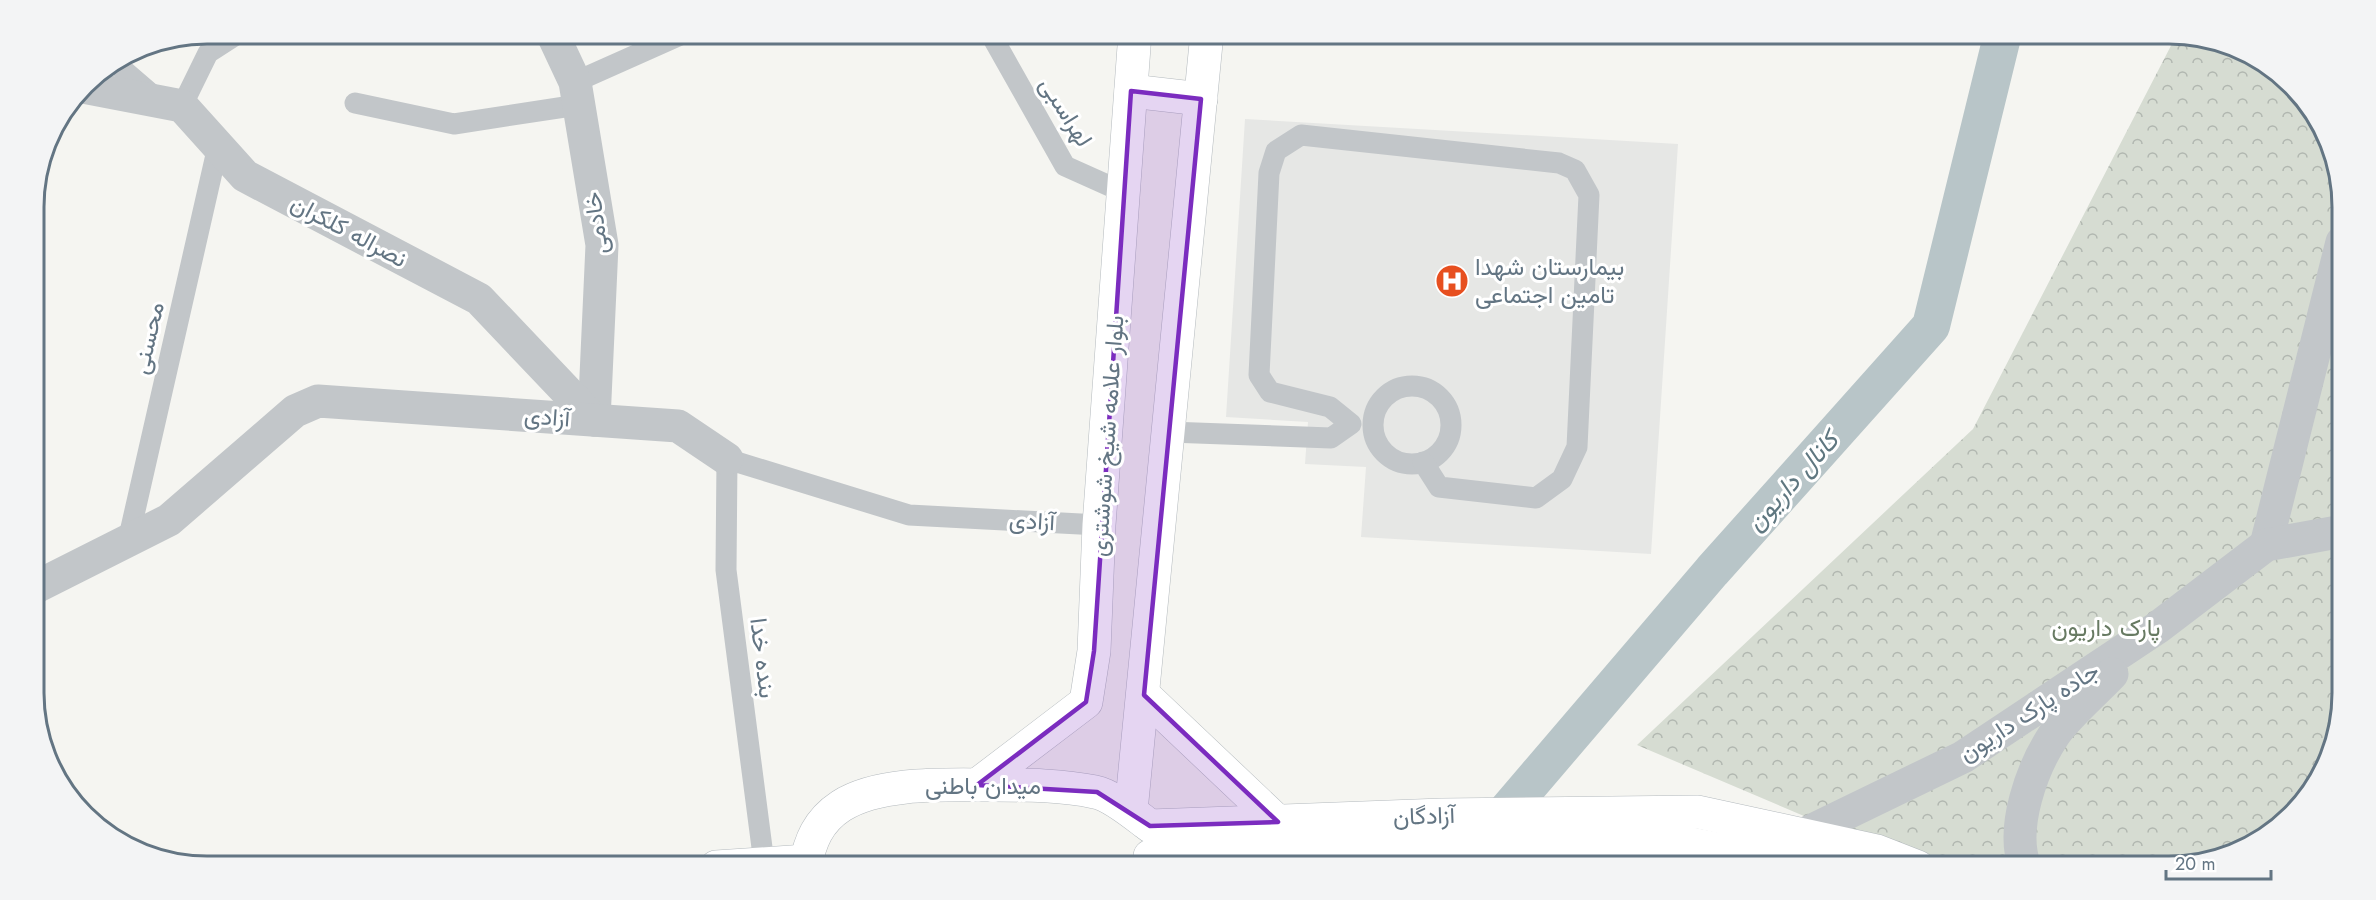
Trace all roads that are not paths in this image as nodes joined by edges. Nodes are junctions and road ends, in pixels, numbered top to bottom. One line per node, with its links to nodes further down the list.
1 (1206, 43): 11 (main road)
2 (222, 44): 13 (lane)
3 (556, 44): 10 (street, خادمی)
4 (666, 44): 10 (lane)
5 (996, 44): 15 (lane, لهراسبی)
6 (1134, 44): 9 (main road, بلوار علامه شیخ شوشتری)
7 (121, 67): 13 (lane)
8 (94, 89): 13 (street)
9 (1131, 91): 11 (main road); 15 (main road, بلوار علامه شیخ شوشتری)
10 (576, 94): 12 (lane); 17 (street, خادمی)
11 (1201, 99): 20 (main road)
12 (356, 103)
13 (171, 104): 14 (street, نصراله کلکران)
14 (218, 146): 17 (street, نصراله کلکران); 25 (lane, محسنی)
15 (1124, 192): 23 (main road, بلوار علامه شیخ شوشتری)
16 (2332, 282): 26 (street)
17 (594, 420): 21 (street, آزادی); 25 (street, آزادی)
18 (1351, 424): 19 (lane); 20 (lane); 22 (lane)
19 (1374, 427): 22 (lane); 22 (lane)
20 (1169, 432): 29 (main road)
21 (727, 459): 23 (lane, آزادی); 35 (lane, بنده خدا)
22 (1423, 462)
23 (1099, 525): 30 (main road, بلوار علامه شیخ شوشتری)
24 (2332, 533): 26 (street, جاده پارک داریون)
25 (128, 541): 27 (street, آزادی)
26 (2266, 545): 28 (street, جاده پارک داریون)
27 (44, 583)
28 (2157, 628): 32 (street, جاده پارک داریون); 40 (street)
29 (1144, 695): 31 (main road); 34 (main road)
30 (977, 785): 34 (main road, میدان باطنی); 36 (main road, میدان باطنی)
31 (1278, 822): 32 (main road, آزادگان); 34 (main road, آزادگان)
32 (1800, 836): 39 (main road, آزادگان)
33 (1665, 839): 34 (main road, آزادگان); 37 (lane); 38 (main road, آزادگان)
34 (1145, 840)
35 (763, 856)
36 (807, 856)
37 (1652, 856)
38 (1752, 856)
39 (1890, 856)
40 (2021, 856)

